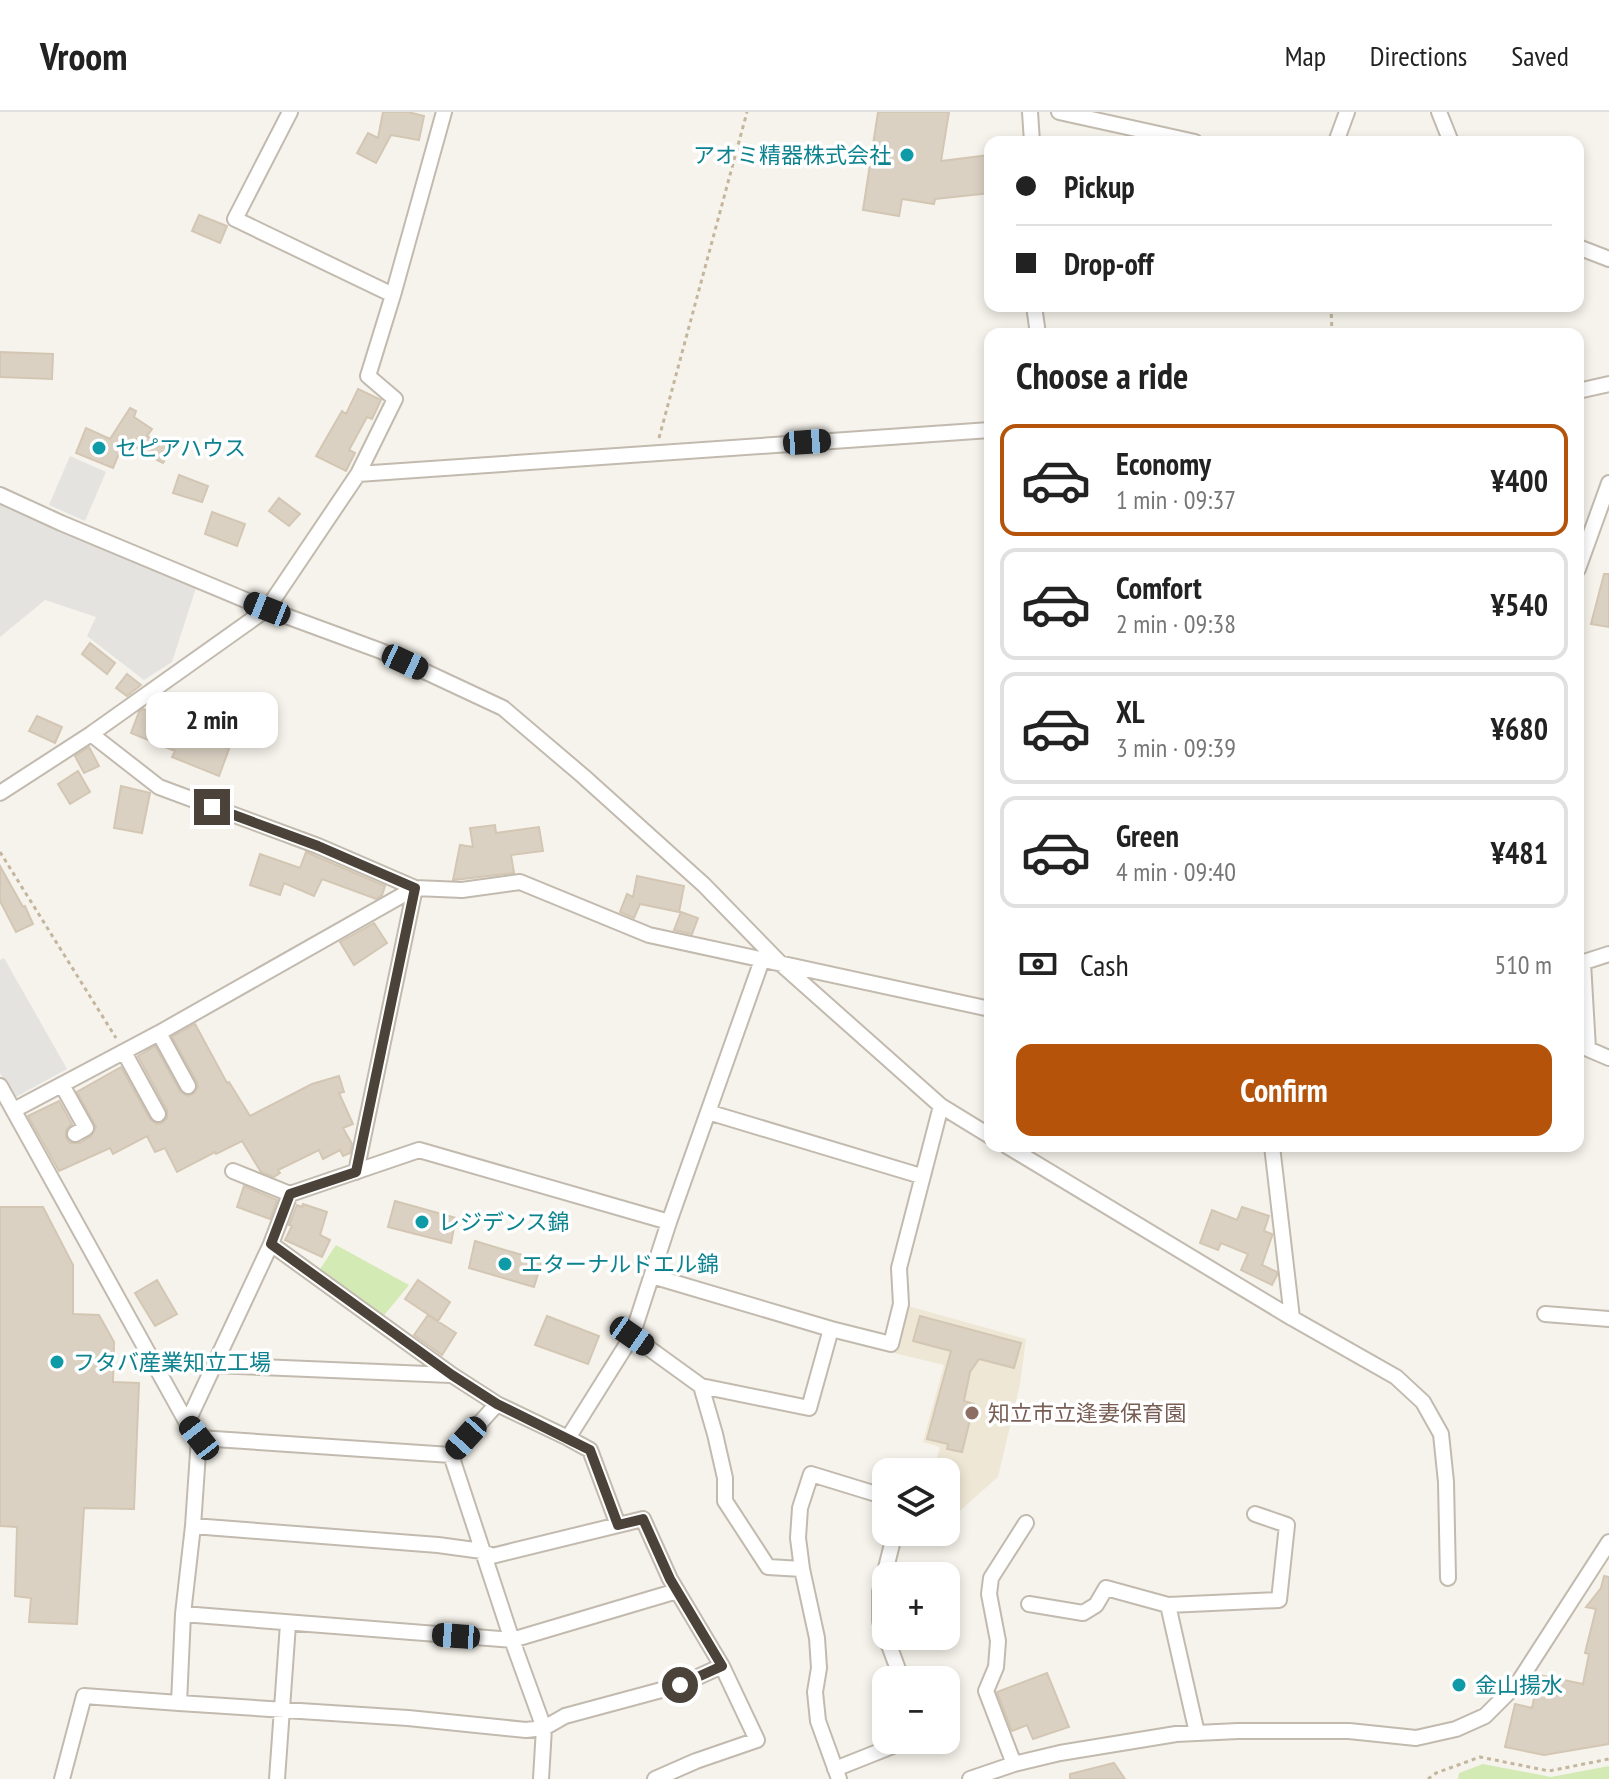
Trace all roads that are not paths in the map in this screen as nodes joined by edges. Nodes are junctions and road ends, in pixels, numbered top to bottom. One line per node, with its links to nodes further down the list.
1 (290, 112): 13 (street)
2 (444, 112): 13 (street)
3 (1030, 112): 7 (street)
4 (1059, 112): 8 (street)
5 (1347, 112): 9 (street)
6 (1439, 112): 10 (street)
7 (1032, 136)
8 (1168, 136)
9 (1338, 136)
10 (1449, 136)
11 (1584, 249): 12 (street)
12 (1609, 259)
13 (393, 295): 17 (street)
14 (1609, 384): 15 (street)
15 (1584, 390)
16 (984, 430): 17 (street)
17 (358, 474): 21 (street)
18 (1609, 483): 20 (street)
19 (0, 495): 21 (street)
20 (1584, 552)
21 (267, 609): 22 (street); 27 (street)
22 (91, 734): 23 (street); 24 (street)
23 (0, 793)
24 (415, 888): 26 (street); 31 (street); 46 (street)
25 (1609, 954): 28 (street)
26 (762, 960): 27 (street); 39 (street)
27 (780, 963): 30 (street); 37 (street)
28 (1584, 963)
29 (1584, 1006): 33 (street)
30 (984, 1008)
31 (159, 1033): 32 (street); 36 (street)
32 (124, 1052): 34 (street); 40 (street)
33 (1609, 1058)
34 (62, 1085): 38 (street); 42 (street)
35 (0, 1086): 38 (street)
36 (188, 1086)
37 (941, 1106): 41 (street); 47 (street)
38 (14, 1110): 61 (street)
39 (708, 1112): 47 (street); 49 (street)
40 (158, 1114)
41 (984, 1132)
42 (75, 1134)
43 (1017, 1152): 53 (street)
44 (1273, 1152): 53 (street)
45 (233, 1171): 48 (street)
46 (356, 1172): 48 (street); 49 (street)
47 (921, 1176): 55 (street)
48 (290, 1194): 50 (street)
49 (669, 1222): 51 (street)
50 (271, 1244): 57 (street); 58 (street)
51 (652, 1276): 55 (street); 56 (street)
52 (1545, 1314): 54 (street)
53 (1292, 1318): 74 (street)
54 (1609, 1319)
55 (831, 1329): 59 (street)
56 (632, 1336): 59 (street); 63 (street)
57 (214, 1365): 58 (street); 61 (street)
58 (452, 1375): 60 (street)
59 (701, 1386): 73 (street)
60 (497, 1404): 63 (street); 64 (street)
61 (187, 1423): 62 (street)
62 (199, 1438): 64 (street); 69 (street)
63 (568, 1438): 68 (street)
64 (451, 1455): 72 (street)
65 (872, 1493): 73 (street)
66 (1255, 1514): 77 (street)
67 (1026, 1523): 88 (street)
68 (618, 1525): 72 (street); 75 (street)
69 (193, 1526): 72 (street); 78 (street)
70 (1609, 1542): 86 (street)
71 (892, 1546): 82 (street)
72 (482, 1551): 80 (street)
73 (802, 1569): 89 (street)
74 (1448, 1578)
75 (677, 1591): 80 (street); 81 (street)
76 (1029, 1604): 77 (street)
77 (1168, 1605): 86 (street)
78 (183, 1614): 79 (street); 83 (street)
79 (288, 1624): 80 (street); 84 (street)
80 (512, 1640): 85 (street)
81 (722, 1666): 85 (street); 93 (street)
82 (897, 1666)
83 (179, 1703): 84 (street); 90 (street)
84 (281, 1710): 85 (street); 91 (street)
85 (544, 1728): 92 (street)
86 (1197, 1733): 88 (street)
87 (879, 1754): 89 (street)
88 (1014, 1764): 94 (street)
89 (837, 1774)
90 (62, 1779)
91 (277, 1779)
92 (541, 1779)
93 (655, 1779)
94 (970, 1779)

